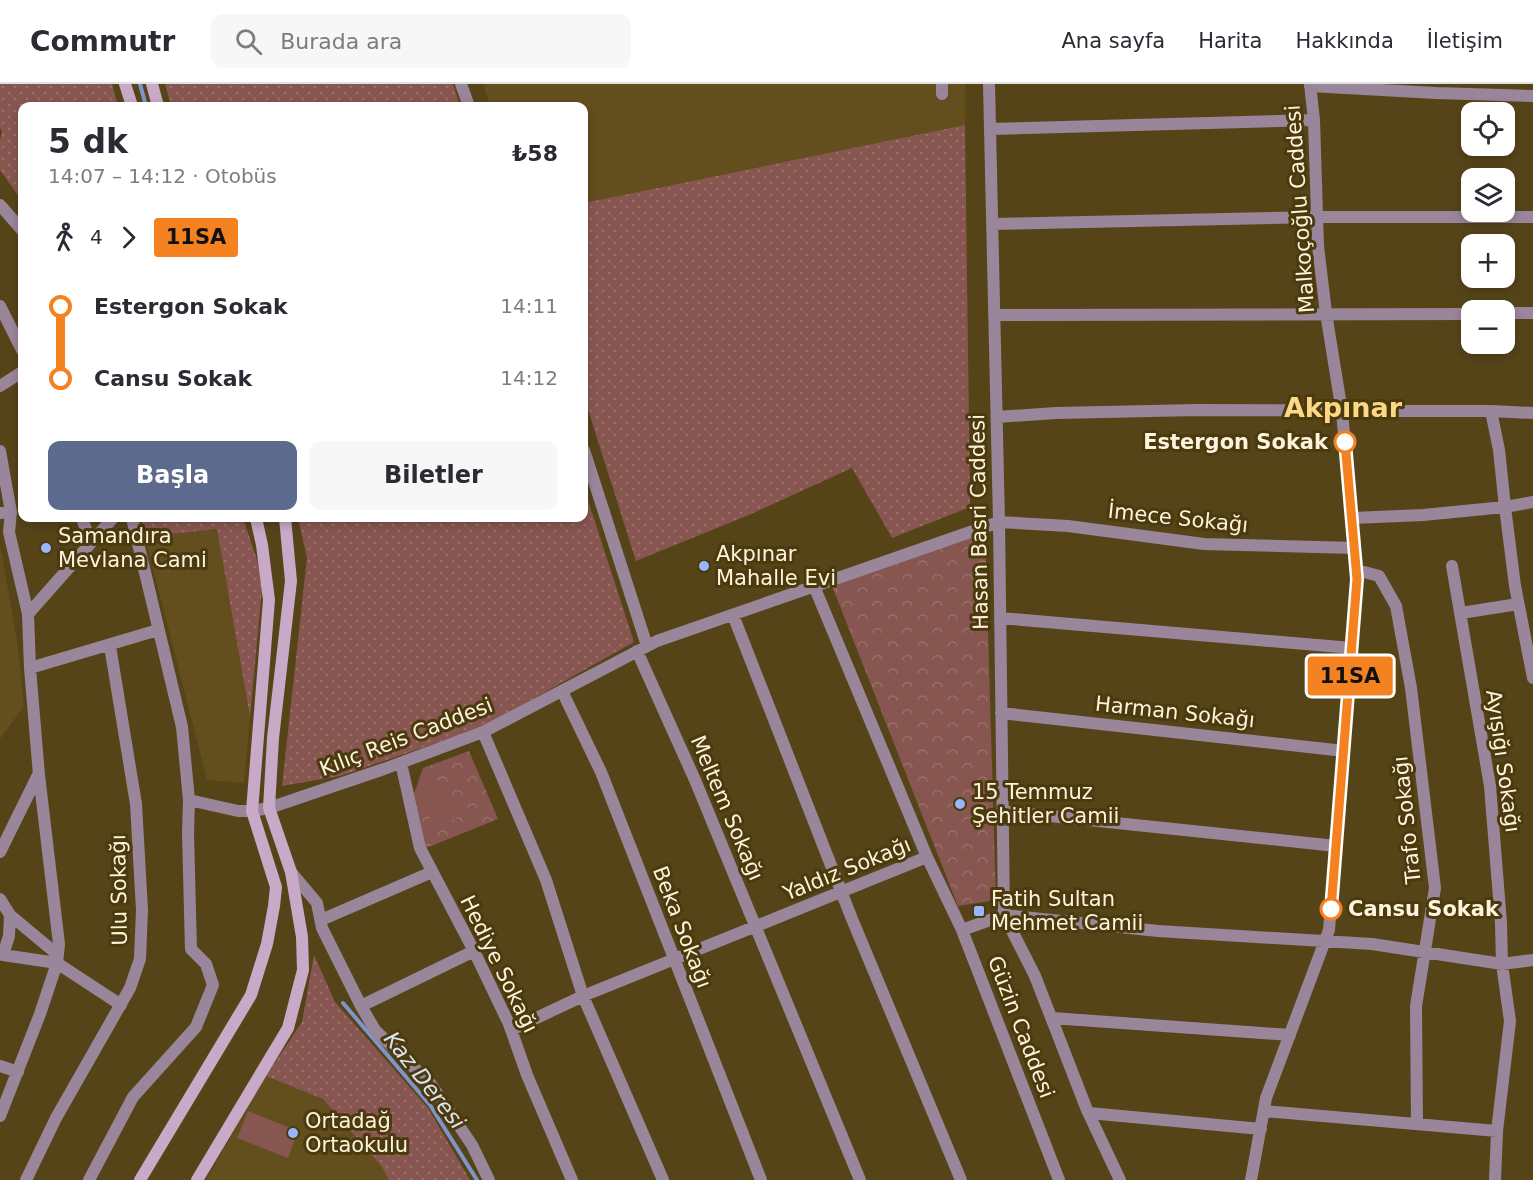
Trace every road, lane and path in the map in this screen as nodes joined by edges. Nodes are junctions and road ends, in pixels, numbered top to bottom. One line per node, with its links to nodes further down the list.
1 (125, 84): 7 (main road)
2 (152, 84): 8 (main road)
3 (461, 84): 9 (street)
4 (989, 84): 11 (street, Hasan Basri Caddesi)
5 (1310, 85): 6 (street); 10 (street, Malkoçoğlu Caddesi)
6 (1533, 96)
7 (131, 102)
8 (157, 102)
9 (468, 102)
10 (1314, 120): 11 (street); 13 (street, Malkoçoğlu Caddesi)
11 (990, 129): 15 (street, Hasan Basri Caddesi)
12 (0, 205): 16 (street)
13 (1316, 217): 14 (street); 15 (street); 18 (street, Malkoçoğlu Caddesi)
14 (1533, 217)
15 (992, 224): 22 (street, Hasan Basri Caddesi)
16 (18, 225)
17 (0, 306): 23 (street)
18 (1326, 313): 21 (street); 22 (street); 27 (street, Malkoçoğlu Caddesi)
19 (1515, 313): 20 (street)
20 (1533, 313)
21 (1461, 314)
22 (994, 315): 29 (street, Hasan Basri Caddesi)
23 (18, 342)
24 (18, 375): 25 (street)
25 (0, 387)
26 (1491, 411): 27 (street); 28 (street); 33 (street)
27 (1342, 412): 29 (street); 35 (street, Malkoçoğlu Caddesi)
28 (1533, 413)
29 (996, 417): 41 (street, Hasan Basri Caddesi)
30 (0, 451): 34 (street)
31 (588, 464): 55 (street, Meltem Sokağı)
32 (1533, 502): 33 (street)
33 (1505, 507): 35 (street); 47 (street)
34 (6, 512): 49 (street)
35 (1352, 518): 43 (street, Malkoçoğlu Caddesi)
36 (83, 522): 42 (street)
37 (109, 522): 42 (street)
38 (133, 522): 52 (street)
39 (257, 522): 66 (main road)
40 (285, 522): 65 (main road)
41 (999, 522): 43 (street, İmece Sokağı); 46 (street, Kılıç Reis Caddesi); 51 (street, Hasan Basri Caddesi)
42 (90, 541): 49 (street)
43 (1354, 548): 45 (street, Malkoçoğlu Caddesi)
44 (1452, 566): 48 (street, Ayışığı Sokağı)
45 (1357, 570): 54 (street, Malkoçoğlu Caddesi); 82 (street, Trafo Sokağı)
46 (814, 586): 50 (street, Kılıç Reis Caddesi); 70 (street, Yaldız Sokağı)
47 (1518, 604): 48 (street); 57 (street)
48 (1461, 613): 86 (street, Ayışığı Sokağı)
49 (28, 614): 56 (street)
50 (732, 615): 55 (street, Kılıç Reis Caddesi); 73 (street)
51 (1000, 618): 54 (street); 59 (street, Hasan Basri Caddesi)
52 (158, 630): 53 (street); 64 (street)
53 (110, 646): 56 (street); 88 (street, Ulu Sokağı)
54 (1352, 648): 61 (street, Malkoçoğlu Caddesi)
55 (642, 649): 58 (street, Kılıç Reis Caddesi); 78 (street, Meltem Sokağı)
56 (30, 668): 63 (street)
57 (1533, 678)
58 (562, 691): 60 (street, Kılıç Reis Caddesi); 84 (street, Beka Sokağı)
59 (1001, 713): 61 (street, Harman Sokağı); 67 (street, Hasan Basri Caddesi)
60 (483, 732): 62 (street, Kılıç Reis Caddesi); 87 (street)
61 (1344, 750): 68 (street, Malkoçoğlu Caddesi)
62 (400, 763): 65 (street, Kılıç Reis Caddesi); 72 (street, Hediye Sokağı)
63 (39, 775): 69 (street); 83 (street)
64 (189, 800): 66 (street, Kılıç Reis Caddesi); 102 (street)
65 (269, 808): 66 (street, Kılıç Reis Caddesi); 71 (main road)
66 (252, 811): 103 (main road)
67 (1002, 811): 68 (street); 76 (street, Hasan Basri Caddesi)
68 (1336, 846): 80 (street, Malkoçoğlu Caddesi)
69 (0, 852)
70 (927, 857): 73 (street, Yaldız Sokağı); 79 (street, Güzin Caddesi)
71 (291, 872): 77 (street); 104 (main road)
72 (432, 872): 77 (street); 81 (street, Hediye Sokağı)
73 (841, 892): 78 (street, Yaldız Sokağı); 110 (street)
74 (0, 899): 75 (street)
75 (10, 915): 83 (street); 83 (street)
76 (1004, 915): 79 (street); 80 (street); 90 (street)
77 (321, 920): 89 (street)
78 (756, 927): 84 (street, Yaldız Sokağı); 109 (street, Meltem Sokağı)
79 (962, 930): 111 (street, Güzin Caddesi)
80 (1325, 942): 82 (street); 92 (street, Malkoçoğlu Caddesi)
81 (474, 951): 89 (street); 91 (street, Hediye Sokağı)
82 (1424, 952): 86 (street); 98 (street, Trafo Sokağı)
83 (58, 959): 88 (street); 94 (street)
84 (674, 959): 87 (street, Yaldız Sokağı); 108 (street, Beka Sokağı)
85 (1533, 960): 86 (street)
86 (1502, 964): 100 (street, Ayışığı Sokağı)
87 (583, 996): 91 (street, Yaldız Sokağı); 107 (street)
88 (121, 1005): 101 (street, Ulu Sokağı)
89 (361, 1006): 105 (street)
90 (1052, 1018): 92 (street); 96 (street)
91 (511, 1030): 106 (street, Hediye Sokağı)
92 (1290, 1035): 95 (street, Malkoçoğlu Caddesi)
93 (0, 1066): 94 (street)
94 (18, 1072): 97 (street)
95 (1264, 1111): 98 (street); 99 (street, Malkoçoğlu Caddesi)
96 (1089, 1113): 99 (street); 112 (street)
97 (0, 1116)
98 (1416, 1124): 100 (street)
99 (1261, 1129): 113 (street, Malkoçoğlu Caddesi)
100 (1497, 1131): 114 (street, Ayışığı Sokağı)
101 (26, 1180)
102 (89, 1180)
103 (140, 1180)
104 (197, 1180)
105 (489, 1180)
106 (572, 1180)
107 (663, 1180)
108 (762, 1180)
109 (860, 1180)
110 (961, 1180)
111 (1059, 1180)
112 (1120, 1180)
113 (1251, 1180)
114 (1496, 1180)

